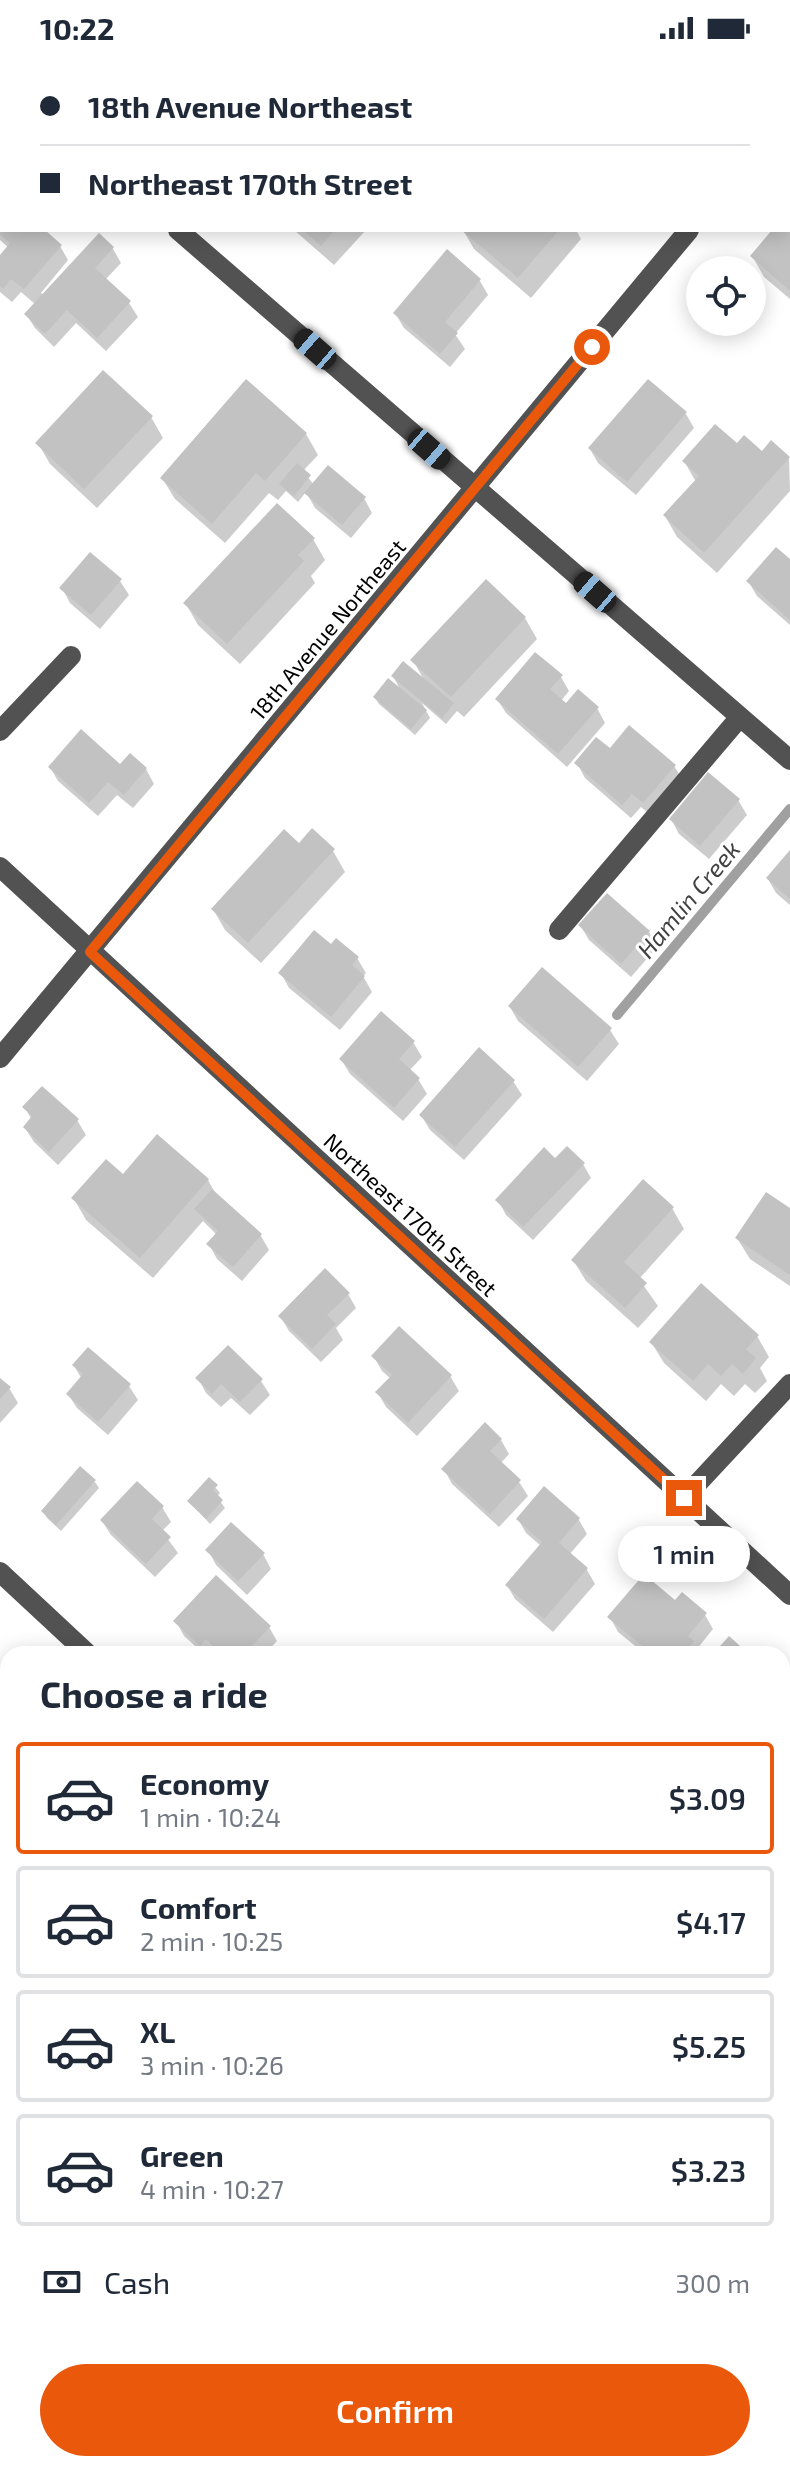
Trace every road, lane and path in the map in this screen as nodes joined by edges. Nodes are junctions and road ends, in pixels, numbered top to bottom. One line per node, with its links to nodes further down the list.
1 (180, 232): 3 (street)
2 (687, 232): 3 (street, 18th Avenue Northeast)
3 (475, 488): 5 (street); 10 (street, 18th Avenue Northeast)
4 (71, 656): 6 (street)
5 (740, 717): 7 (street); 9 (street)
6 (0, 731)
7 (790, 760)
8 (0, 867): 10 (street, Northeast 170th Street)
9 (559, 930)
10 (90, 952): 11 (street, 18th Avenue Northeast); 13 (street, Northeast 170th Street)
11 (0, 1058)
12 (790, 1384): 13 (street)
13 (684, 1498): 15 (street, Northeast 170th Street)
14 (0, 1572): 16 (street)
15 (790, 1595)
16 (79, 1646)

